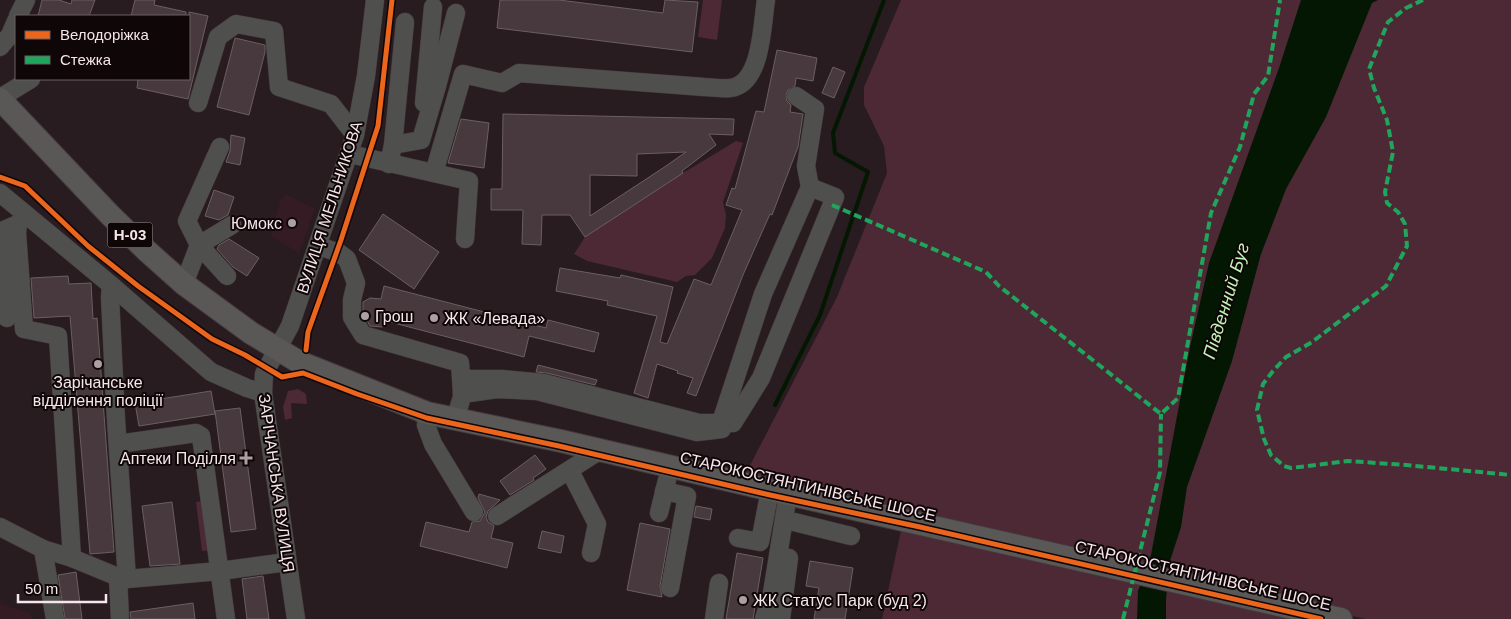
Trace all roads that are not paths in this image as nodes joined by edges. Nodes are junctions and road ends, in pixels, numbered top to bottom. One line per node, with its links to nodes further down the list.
1 (26, 0): 6 (street)
2 (374, 0): 14 (street, ВУЛИЦЯ МЕЛЬНИКОВА)
3 (766, 0): 20 (street)
4 (433, 7): 15 (street)
5 (456, 13): 15 (street)
6 (18, 15)
7 (405, 22): 16 (street)
8 (15, 23): 9 (street)
9 (0, 47)
10 (28, 80): 12 (street)
11 (796, 96): 21 (street)
12 (0, 98): 29 (main road, СТАРОКОСТЯНТИНІВСЬКЕ ШОСЕ / Н-03)
13 (198, 102): 14 (street)
14 (355, 135): 18 (street, ВУЛИЦЯ МЕЛЬНИКОВА)
15 (421, 140): 16 (street)
16 (393, 145): 19 (street)
17 (220, 147): 26 (street)
18 (350, 154): 19 (street); 27 (street, ВУЛИЦЯ МЕЛЬНИКОВА)
19 (389, 164): 20 (street)
20 (434, 173): 25 (street)
21 (810, 187): 37 (street); 37 (street)
22 (0, 193): 23 (street)
23 (22, 219): 30 (street); 31 (street); 53 (street)
24 (232, 224): 26 (street)
25 (465, 238)
26 (199, 245): 28 (street); 29 (street)
27 (318, 246): 32 (street, ВУЛИЦЯ МЕЛЬНИКОВА); 34 (street)
28 (227, 276)
29 (184, 284): 32 (main road, СТАРОКОСТЯНТИНІВСЬКЕ ШОСЕ / Н-03)
30 (111, 285): 33 (street); 38 (street)
31 (6, 318)
32 (278, 350): 33 (street, ЗАРІЧАНСЬКА ВУЛИЦЯ); 35 (main road, СТАРОКОСТЯНТИНІВСЬКЕ ШОСЕ / Н-03)
33 (263, 393): 54 (street, ЗАРІЧАНСЬКА ВУЛИЦЯ)
34 (462, 394): 36 (street); 37 (street)
35 (427, 413): 36 (main road, СТАРОКОСТЯНТИНІВСЬКЕ ШОСЕ / Н-03); 44 (street)
36 (456, 419): 39 (main road, СТАРОКОСТЯНТИНІВСЬКЕ ШОСЕ / Н-03)
37 (721, 422)
38 (118, 444): 55 (street); 56 (street)
39 (599, 451): 40 (main road, СТАРОКОСТЯНТИНІВСЬКЕ ШОСЕ / Н-03); 41 (street)
40 (669, 467): 42 (street); 43 (main road, СТАРОКОСТЯНТИНІВСЬКЕ ШОСЕ / Н-03)
41 (570, 471): 46 (street); 52 (street)
42 (664, 491): 45 (street); 58 (street)
43 (779, 492): 47 (street); 50 (street); 66 (main road, СТАРОКОСТЯНТИНІВСЬКЕ ШОСЕ / Н-03)
44 (474, 512)
45 (659, 512)
46 (496, 516)
47 (788, 520): 49 (street); 64 (street); 65 (street)
48 (0, 528): 51 (street)
49 (851, 536)
50 (738, 538)
51 (43, 549): 53 (street); 59 (street)
52 (591, 553)
53 (72, 558): 56 (street)
54 (287, 562): 55 (street); 62 (street, ЗАРІЧАНСЬКА ВУЛИЦЯ)
55 (220, 571): 56 (street); 61 (street)
56 (123, 578): 60 (street)
57 (719, 583): 63 (street)
58 (670, 588)
59 (55, 619)
60 (120, 619)
61 (226, 619)
62 (296, 619)
63 (714, 619)
64 (764, 619)
65 (781, 619)
66 (1341, 619)

